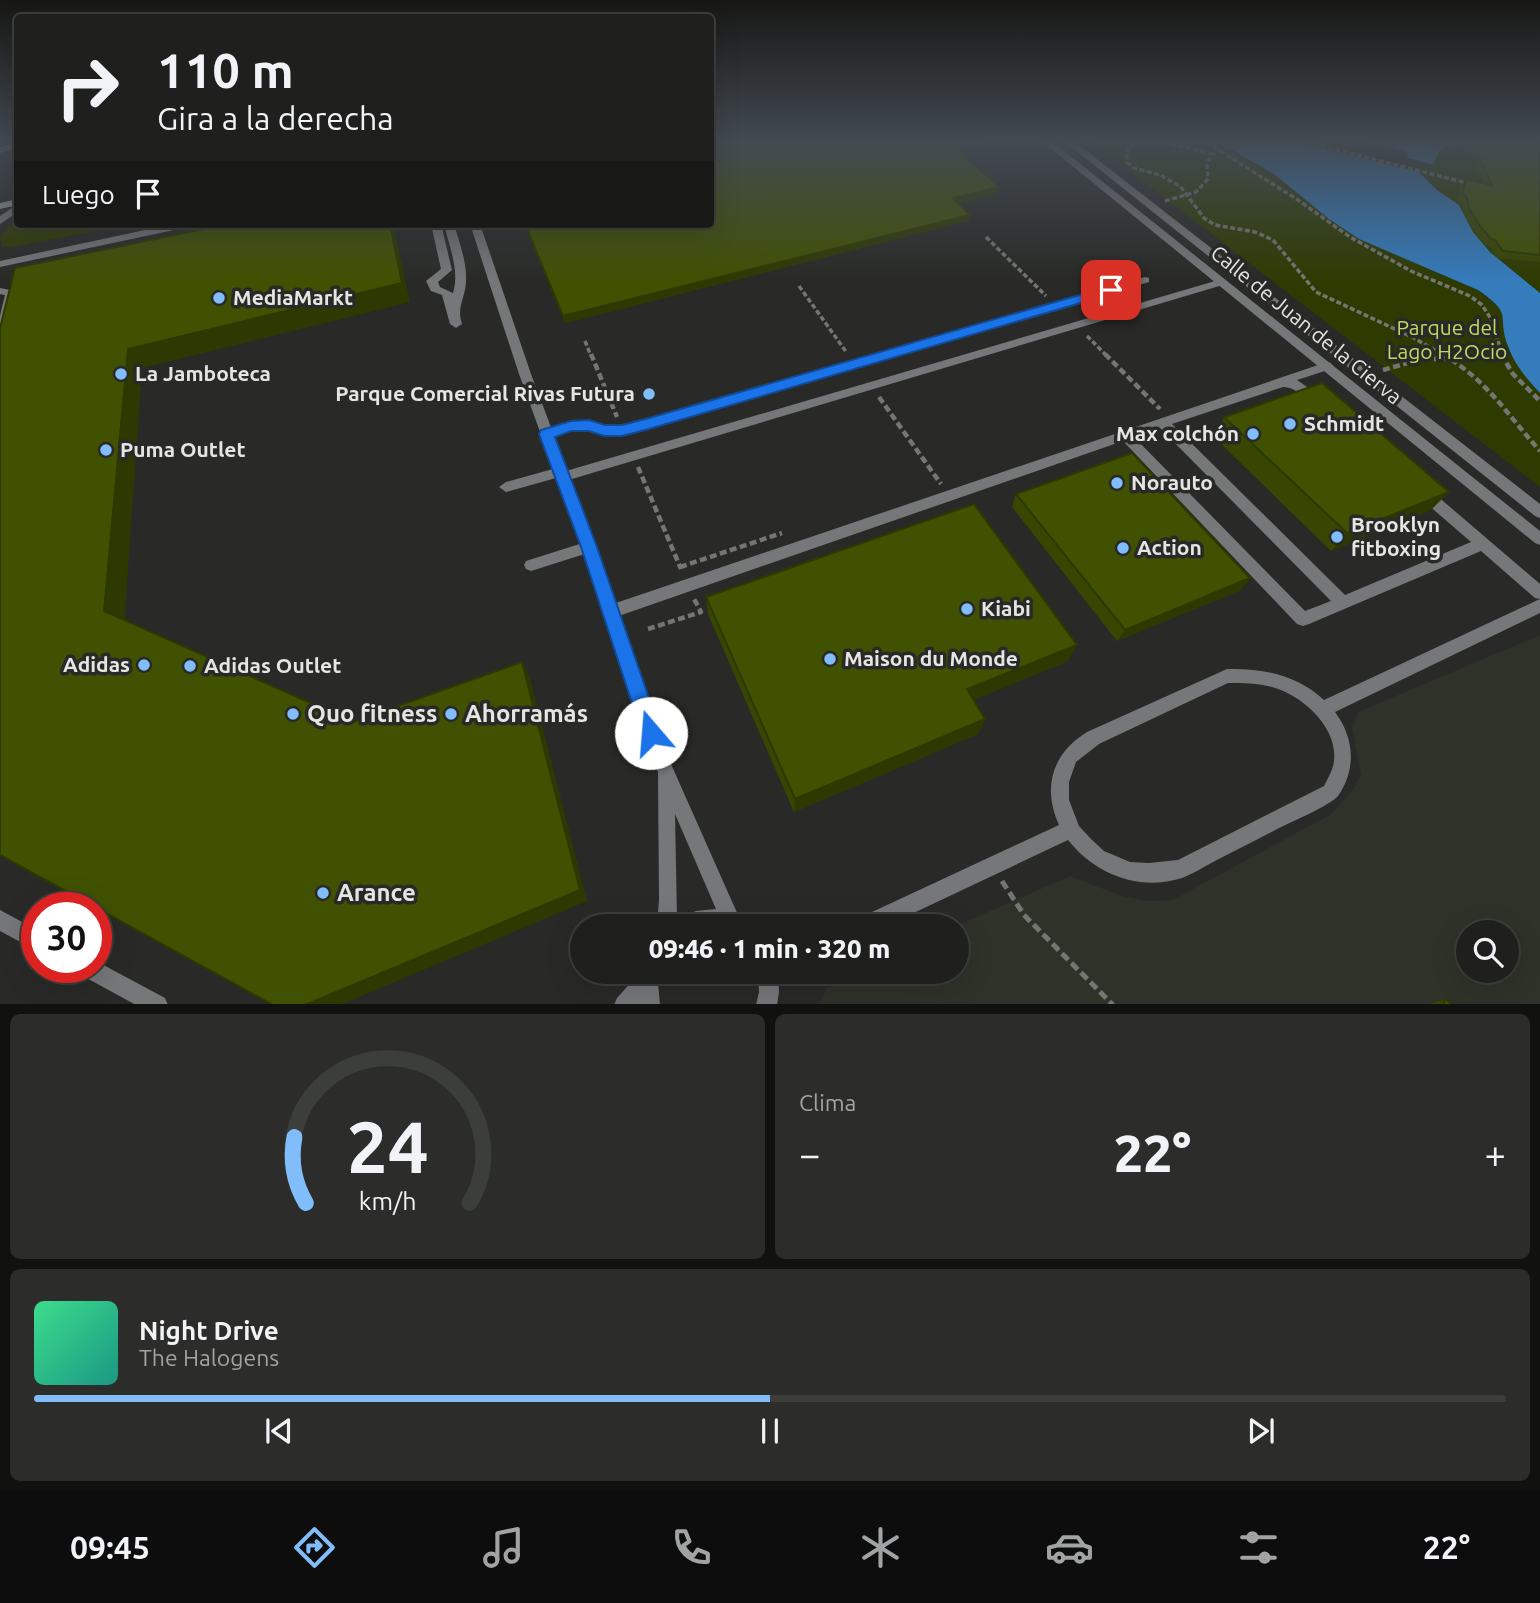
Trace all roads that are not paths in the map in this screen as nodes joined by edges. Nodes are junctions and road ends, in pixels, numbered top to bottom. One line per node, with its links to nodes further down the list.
1 (1106, 189): 11 (street, Calle de Juan de la Cierva)
2 (1130, 189): 23 (street, Calle de Juan de la Cierva)
3 (14, 208): 4 (street)
4 (0, 221)
5 (169, 228): 9 (street)
6 (437, 228): 7 (street)
7 (450, 228)
8 (475, 228): 18 (street)
9 (0, 264)
10 (1146, 280): 18 (street)
11 (1222, 282): 14 (street, Calle de Juan de la Cierva); 20 (street)
12 (0, 291): 13 (street)
13 (0, 341)
14 (1327, 366): 15 (street); 24 (street, Calle de Juan de la Cierva)
15 (1285, 380): 16 (street); 17 (street)
16 (1332, 413)
17 (1162, 422): 19 (street); 29 (street)
18 (547, 434): 20 (street)
19 (1125, 435): 29 (street); 31 (street)
20 (561, 475): 22 (street); 26 (street)
21 (1412, 482): 25 (street)
22 (506, 487)
23 (1540, 512)
24 (1540, 538)
25 (1482, 544): 28 (street); 29 (street)
26 (589, 547): 27 (street); 31 (street)
27 (531, 565)
28 (1540, 593)
29 (1343, 603)
30 (1540, 606): 32 (street)
31 (610, 612): 33 (street)
32 (1323, 709): 34 (street); 34 (street)
33 (665, 772): 35 (street); 36 (street)
34 (1069, 830): 37 (street)
35 (668, 914)
36 (731, 914)
37 (889, 914)
38 (0, 920): 39 (street)
39 (21, 932)
40 (112, 980): 44 (street)
41 (642, 984): 45 (street)
42 (649, 984): 46 (street)
43 (769, 984): 47 (street)
44 (158, 1004)
45 (624, 1004)
46 (650, 1004)
47 (766, 1004)

